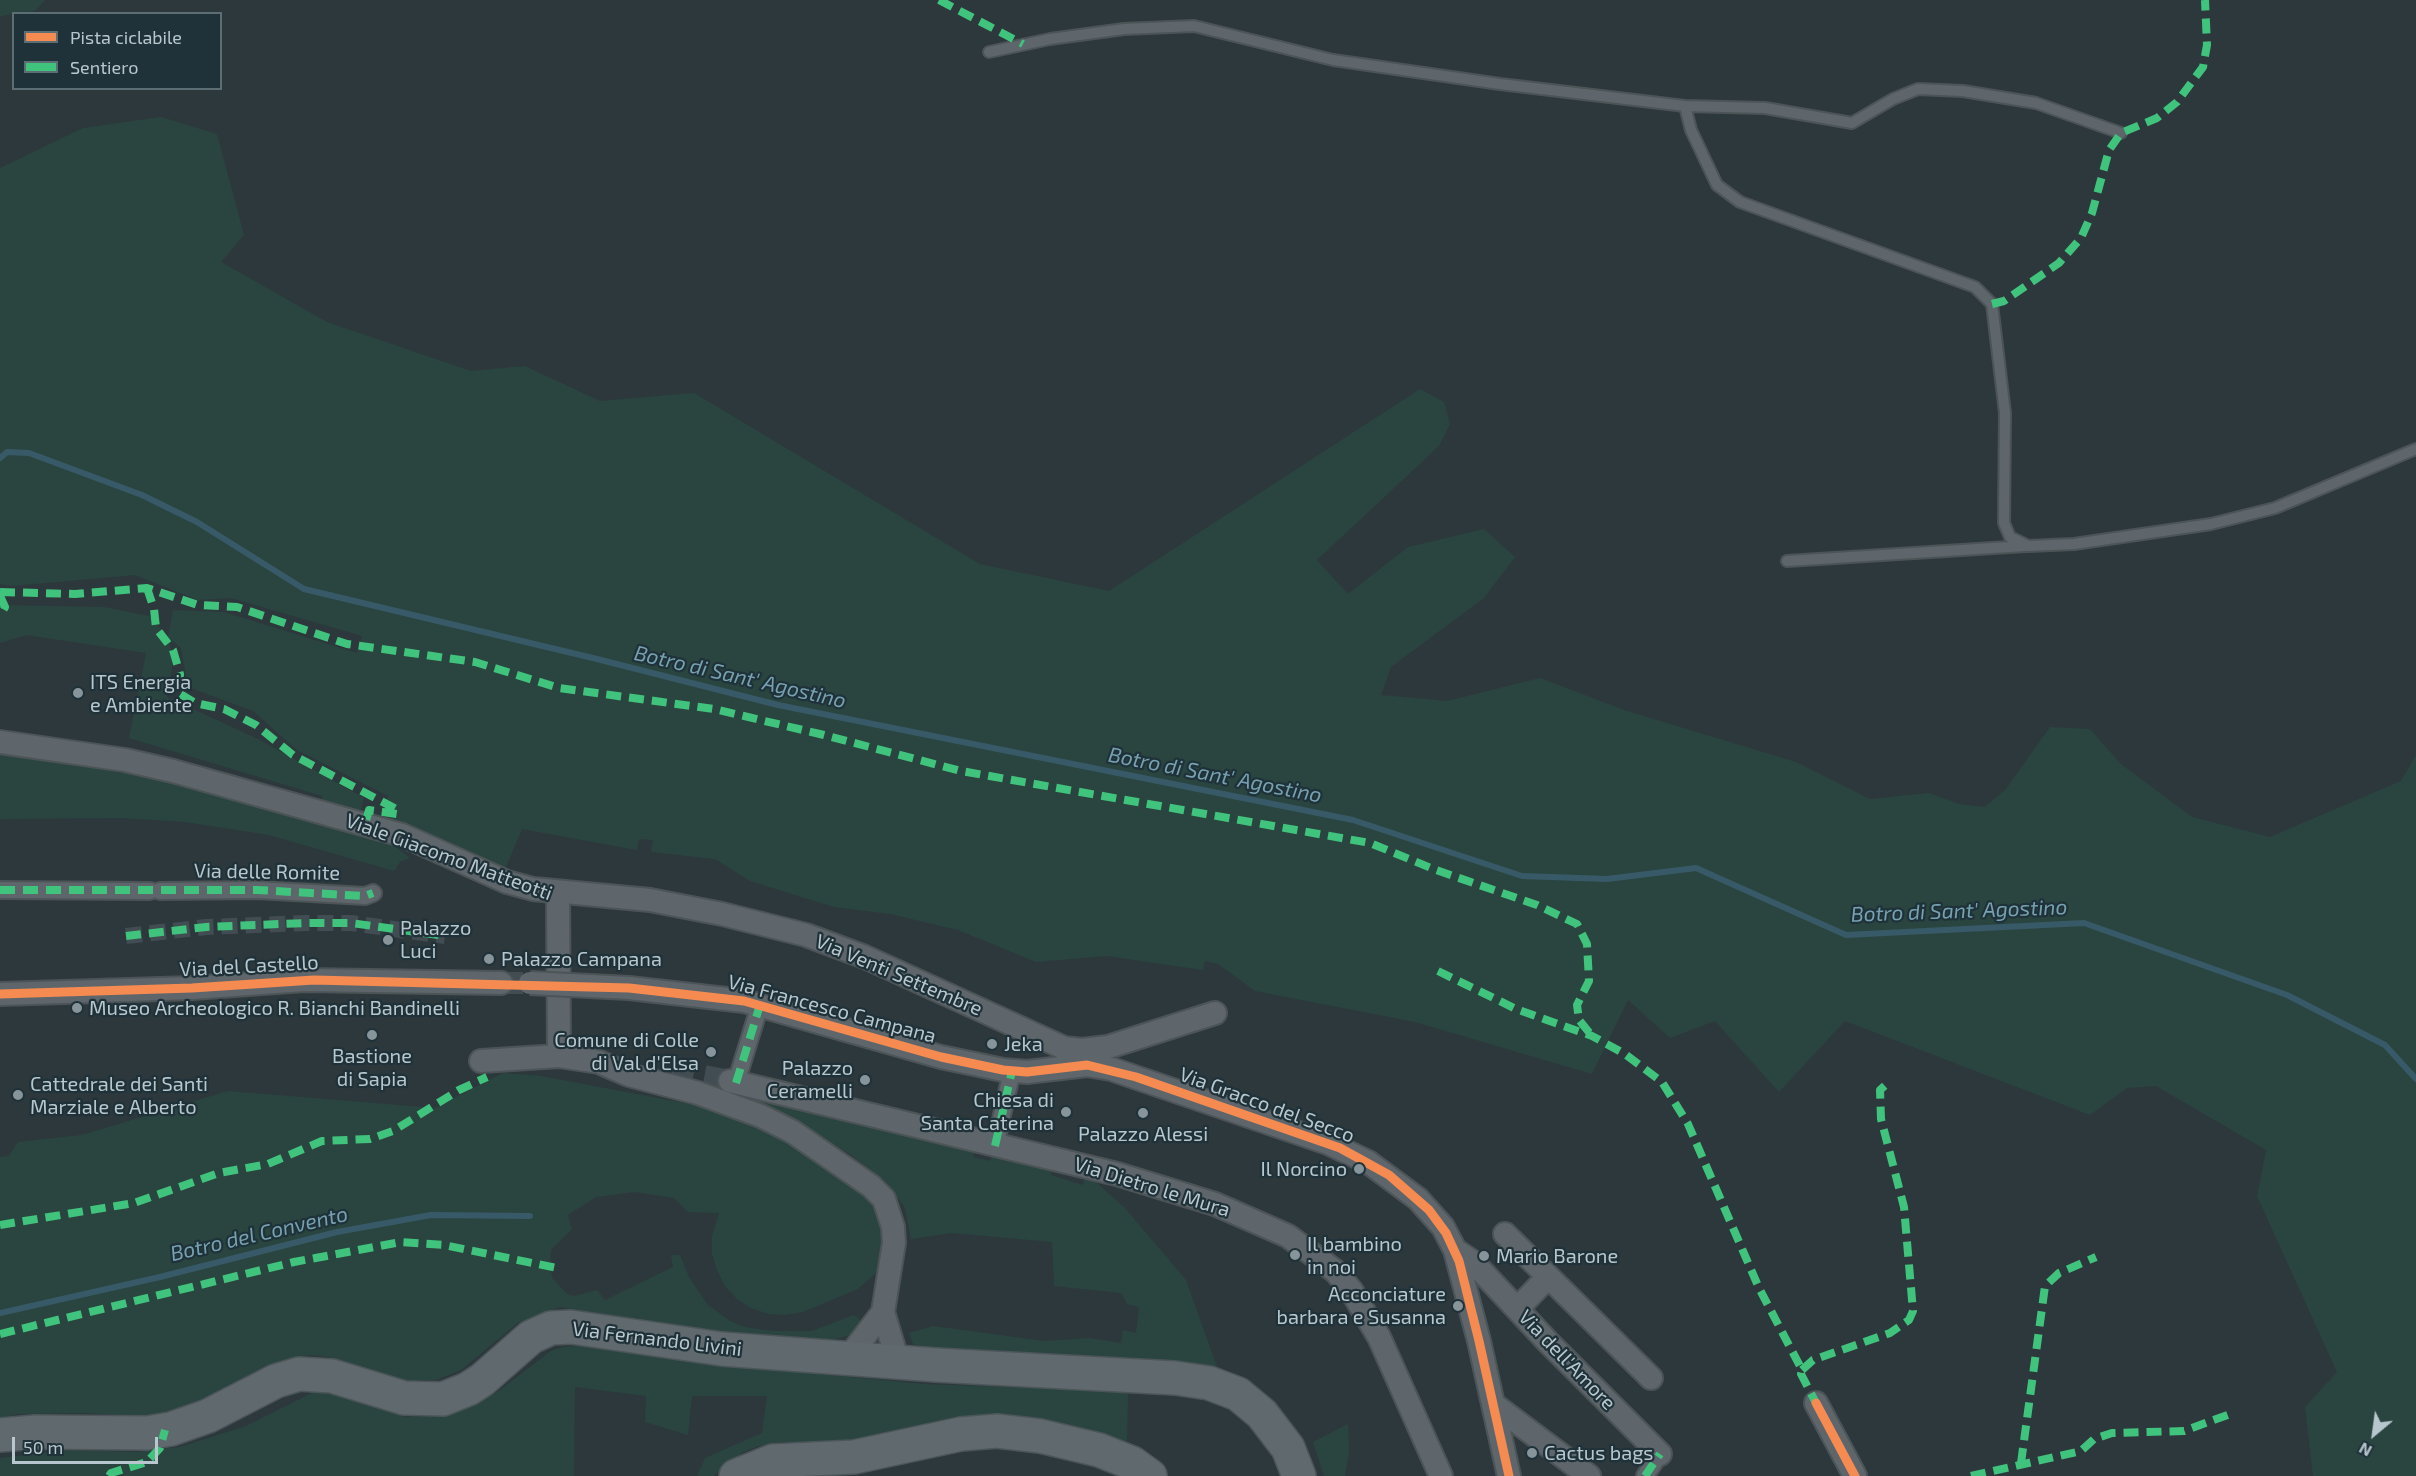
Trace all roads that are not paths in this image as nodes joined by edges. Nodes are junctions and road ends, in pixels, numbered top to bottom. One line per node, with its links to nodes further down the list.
1 (989, 52): 2 (lane)
2 (1685, 106): 3 (lane); 5 (lane)
3 (2121, 133)
4 (2416, 449): 5 (lane)
5 (2028, 546): 6 (lane)
6 (1787, 561)
7 (0, 742): 10 (street, Viale Giacomo Matteotti)
8 (0, 890): 9 (street, Via delle Romite)
9 (373, 893)
10 (558, 893): 16 (street, Via Venti Settembre); 17 (street, Viale Giacomo Matteotti)
11 (501, 983): 13 (street, Via del Castello)
12 (530, 983): 14 (street, Via Francesco Campana, bridge)
13 (0, 994)
14 (760, 1005): 22 (street, Via Francesco Campana); 23 (street)
15 (1215, 1013): 16 (street)
16 (1062, 1047): 20 (street, Via Venti Settembre)
17 (559, 1056): 18 (street); 19 (street)
18 (481, 1060)
19 (599, 1062): 21 (street); 29 (street)
20 (1087, 1065): 22 (street, Via Francesco Campana); 26 (street, Via Gracco del Secco)
21 (672, 1070)
22 (1012, 1071): 24 (street)
23 (733, 1082): 24 (street, Via Dietro le Mura)
24 (995, 1146): 40 (street, Via Dietro le Mura)
25 (1505, 1234): 27 (street)
26 (1455, 1250): 28 (street, Via dell'Amore); 34 (street, Via Gracco del Secco)
27 (1547, 1278): 28 (street); 32 (street)
28 (1517, 1309): 36 (street, Via dell'Amore)
29 (883, 1312): 30 (street); 31 (street)
30 (848, 1358): 31 (main road, Via Fernando Livini); 35 (main road, Via Fernando Livini)
31 (898, 1362): 39 (main road)
32 (1651, 1378)
33 (1816, 1403): 44 (street)
34 (1493, 1404): 41 (street, Via Gracco del Secco); 42 (street)
35 (0, 1435)
36 (1660, 1454): 43 (street, Via dell'Amore)
37 (736, 1476): 38 (main road)
38 (1150, 1476)
39 (1299, 1476)
40 (1441, 1476)
41 (1509, 1476)
42 (1588, 1476)
43 (1646, 1476)
44 (1855, 1476)

